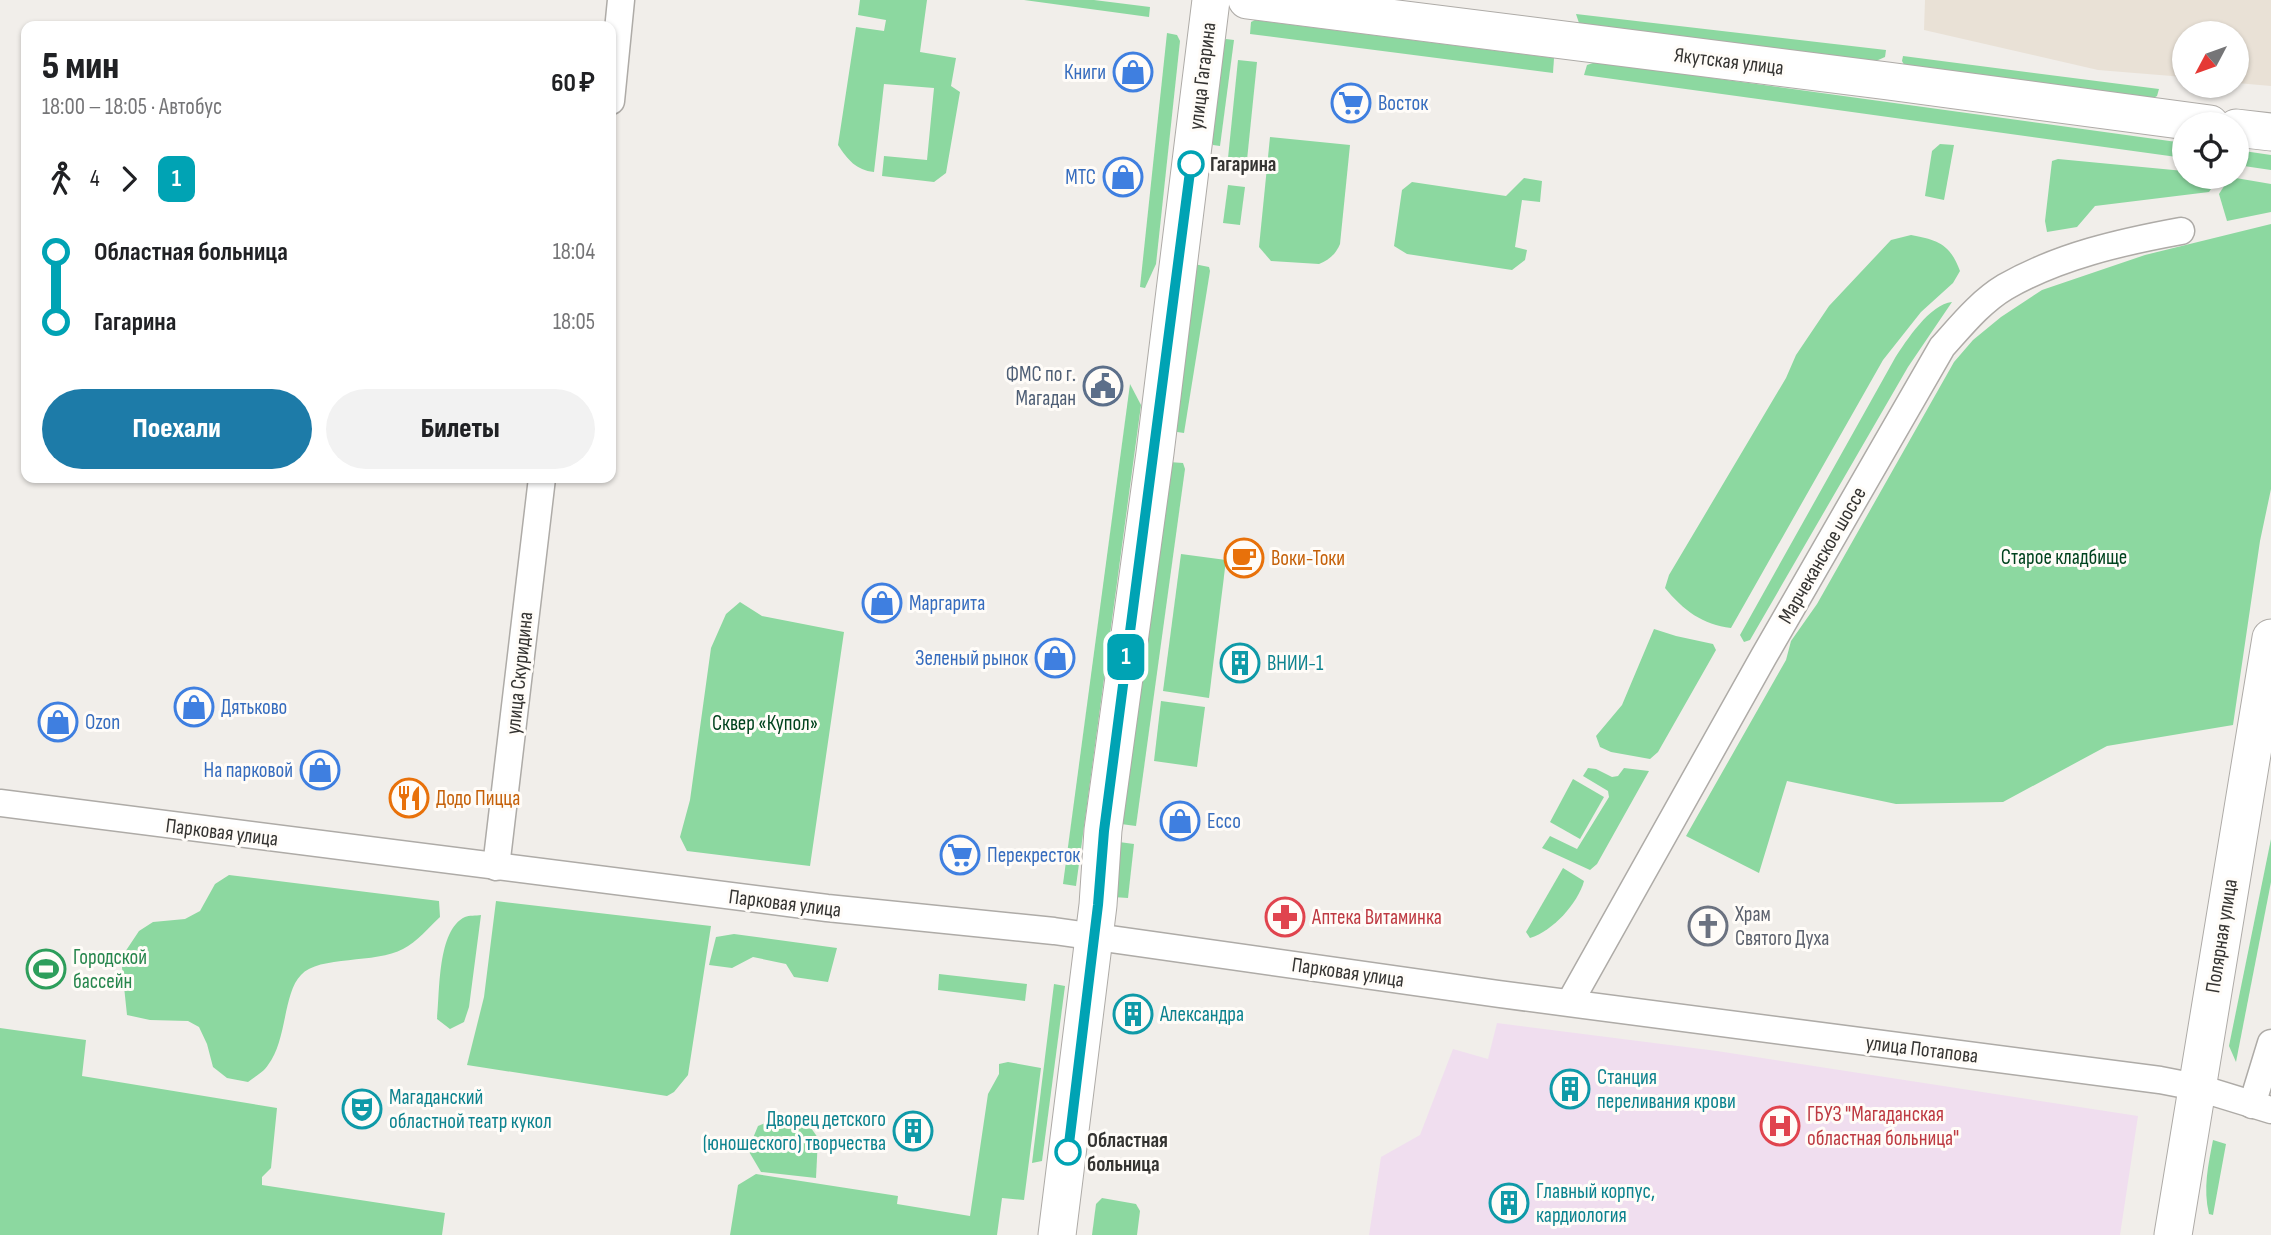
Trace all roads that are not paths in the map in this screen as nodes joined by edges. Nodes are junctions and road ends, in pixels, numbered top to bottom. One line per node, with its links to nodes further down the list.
1 (621, 0): 4 (street)
2 (1212, 0): 13 (main road, улица Гагарина)
3 (1247, 0): 5 (main road, Якутская улица)
4 (616, 51)
5 (2172, 119)
6 (2249, 129): 7 (main road)
7 (2271, 132)
8 (2181, 231): 14 (street, Марчеканское шоссе)
9 (541, 483): 12 (street, улица Скуридина)
10 (2271, 638): 16 (main road, Полярная улица)
11 (0, 803): 12 (street, Парковая улица)
12 (496, 867): 13 (street, Парковая улица)
13 (1094, 937): 14 (street, Парковая улица); 19 (main road, улица Гагарина)
14 (1570, 1002): 16 (street, улица Потапова)
15 (2271, 1043): 17 (street)
16 (2196, 1087): 17 (street, улица Потапова); 18 (main road, Полярная улица)
17 (2261, 1107)
18 (2178, 1233)
19 (1057, 1235)

